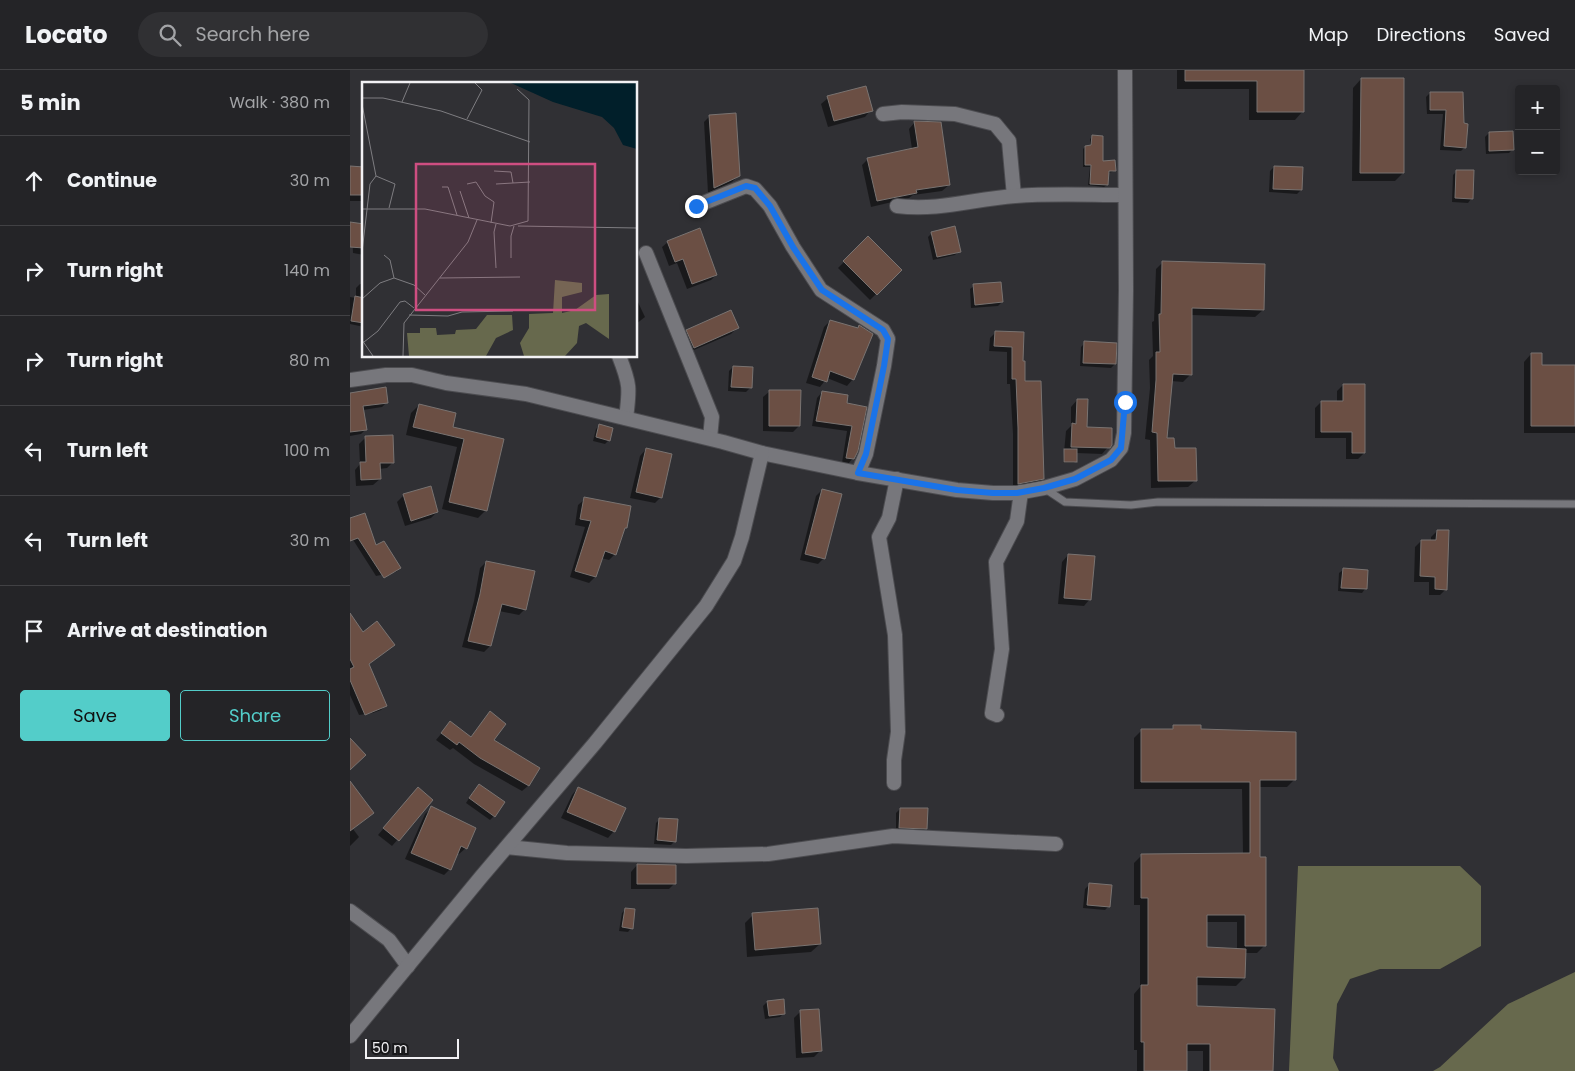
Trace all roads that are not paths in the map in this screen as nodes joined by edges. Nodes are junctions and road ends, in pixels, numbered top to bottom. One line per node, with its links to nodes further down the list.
1 (1125, 70): 3 (street)
2 (883, 114): 4 (street)
3 (1125, 195): 4 (street); 15 (street)
4 (1014, 196): 6 (street)
5 (696, 206): 13 (street)
6 (897, 206)
7 (646, 253): 11 (street)
8 (620, 358): 10 (street)
9 (350, 380): 10 (street)
10 (626, 418): 11 (street)
11 (710, 438): 12 (street)
12 (762, 453): 13 (street); 21 (street)
13 (858, 473): 14 (street)
14 (897, 479): 16 (street); 19 (street)
15 (1044, 488): 16 (street); 17 (lane)
16 (1021, 492): 18 (street)
17 (1575, 504)
18 (997, 715)
19 (894, 783)
20 (1056, 844): 21 (street)
21 (507, 847): 23 (street)
22 (350, 911): 23 (street)
23 (408, 966): 24 (street)
24 (350, 1036)

